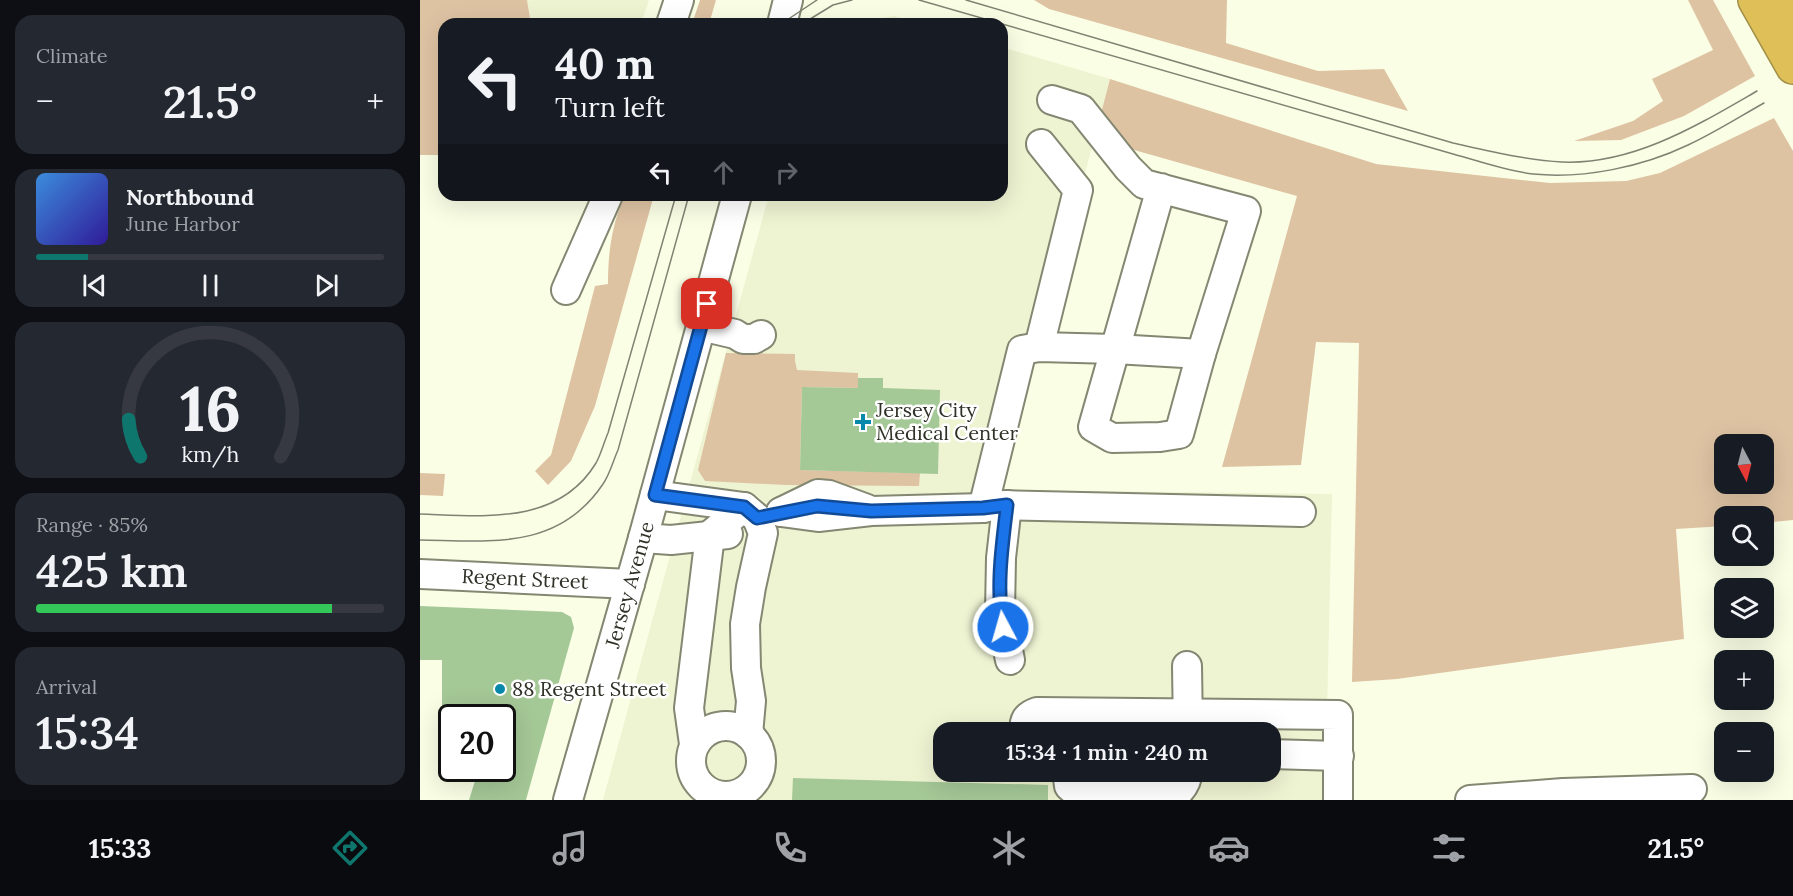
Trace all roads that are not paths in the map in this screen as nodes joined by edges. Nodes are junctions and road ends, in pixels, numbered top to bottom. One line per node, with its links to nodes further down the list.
1 (679, 0): 6 (street)
2 (788, 0): 7 (street)
3 (1755, 0): 8 (highway)
4 (1784, 0): 5 (highway)
5 (1793, 17)
6 (673, 18)
7 (784, 18)
8 (1793, 67)
9 (1052, 100): 11 (street)
10 (1041, 144): 17 (street)
11 (1161, 188): 18 (street); 19 (street)
12 (605, 201): 14 (street)
13 (735, 201): 15 (street, Jersey Avenue)
14 (566, 290)
15 (701, 326): 16 (street); 20 (street, Jersey Avenue)
16 (755, 334)
17 (1039, 347): 18 (street); 21 (street)
18 (1115, 349): 19 (street); 19 (street)
19 (1201, 354)
20 (655, 495): 23 (street); 25 (street, Jersey Avenue)
21 (995, 507): 22 (street); 23 (street); 28 (street)
22 (1301, 512)
23 (761, 517): 24 (street); 34 (street)
24 (710, 535): 25 (street); 35 (street)
25 (643, 538): 27 (street, Jersey Avenue)
26 (420, 574): 27 (street, Regent Street)
27 (630, 584): 41 (street, Jersey Avenue)
28 (1010, 660)
29 (1187, 666): 32 (street)
30 (1024, 722): 31 (street)
31 (1068, 722)
32 (1188, 722)
33 (1207, 722): 37 (street)
34 (748, 734): 35 (street); 35 (street)
35 (694, 744)
36 (1281, 754): 37 (street)
37 (1339, 756): 42 (street)
38 (1068, 782): 39 (street)
39 (1186, 782)
40 (1692, 789): 43 (street)
41 (568, 800)
42 (1338, 800)
43 (1470, 800)

